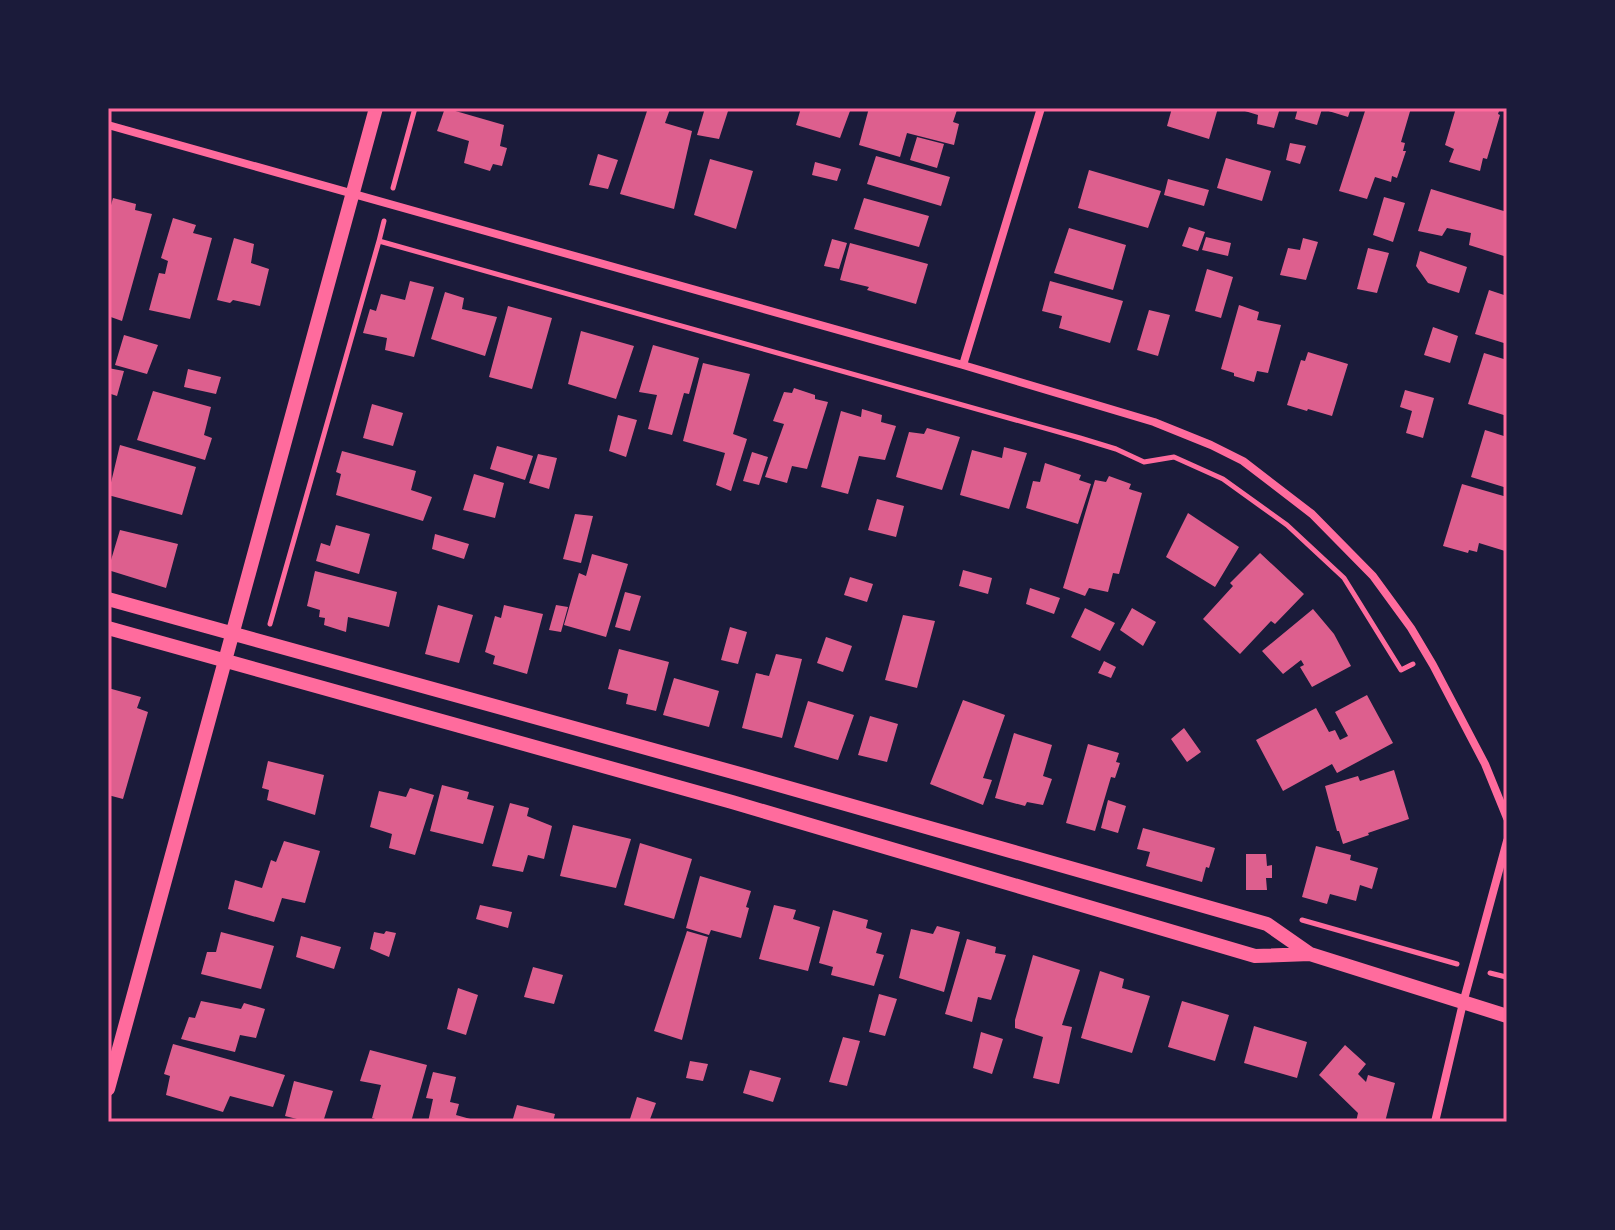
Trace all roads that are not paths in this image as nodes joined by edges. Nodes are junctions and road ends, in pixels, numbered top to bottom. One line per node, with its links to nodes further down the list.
1 (376, 108): 4 (street)
2 (1041, 108): 5 (street)
3 (108, 125): 4 (street)
4 (353, 193): 5 (street); 8 (street)
5 (963, 365): 10 (street)
6 (108, 599): 8 (street)
7 (108, 628): 9 (street)
8 (233, 634): 9 (street); 12 (street)
9 (226, 661): 12 (street); 15 (street)
10 (1507, 818)
11 (1507, 841): 13 (street)
12 (1310, 954): 13 (street)
13 (1463, 1003): 14 (street); 16 (street)
14 (1507, 1016)
15 (108, 1089)
16 (1435, 1122)

